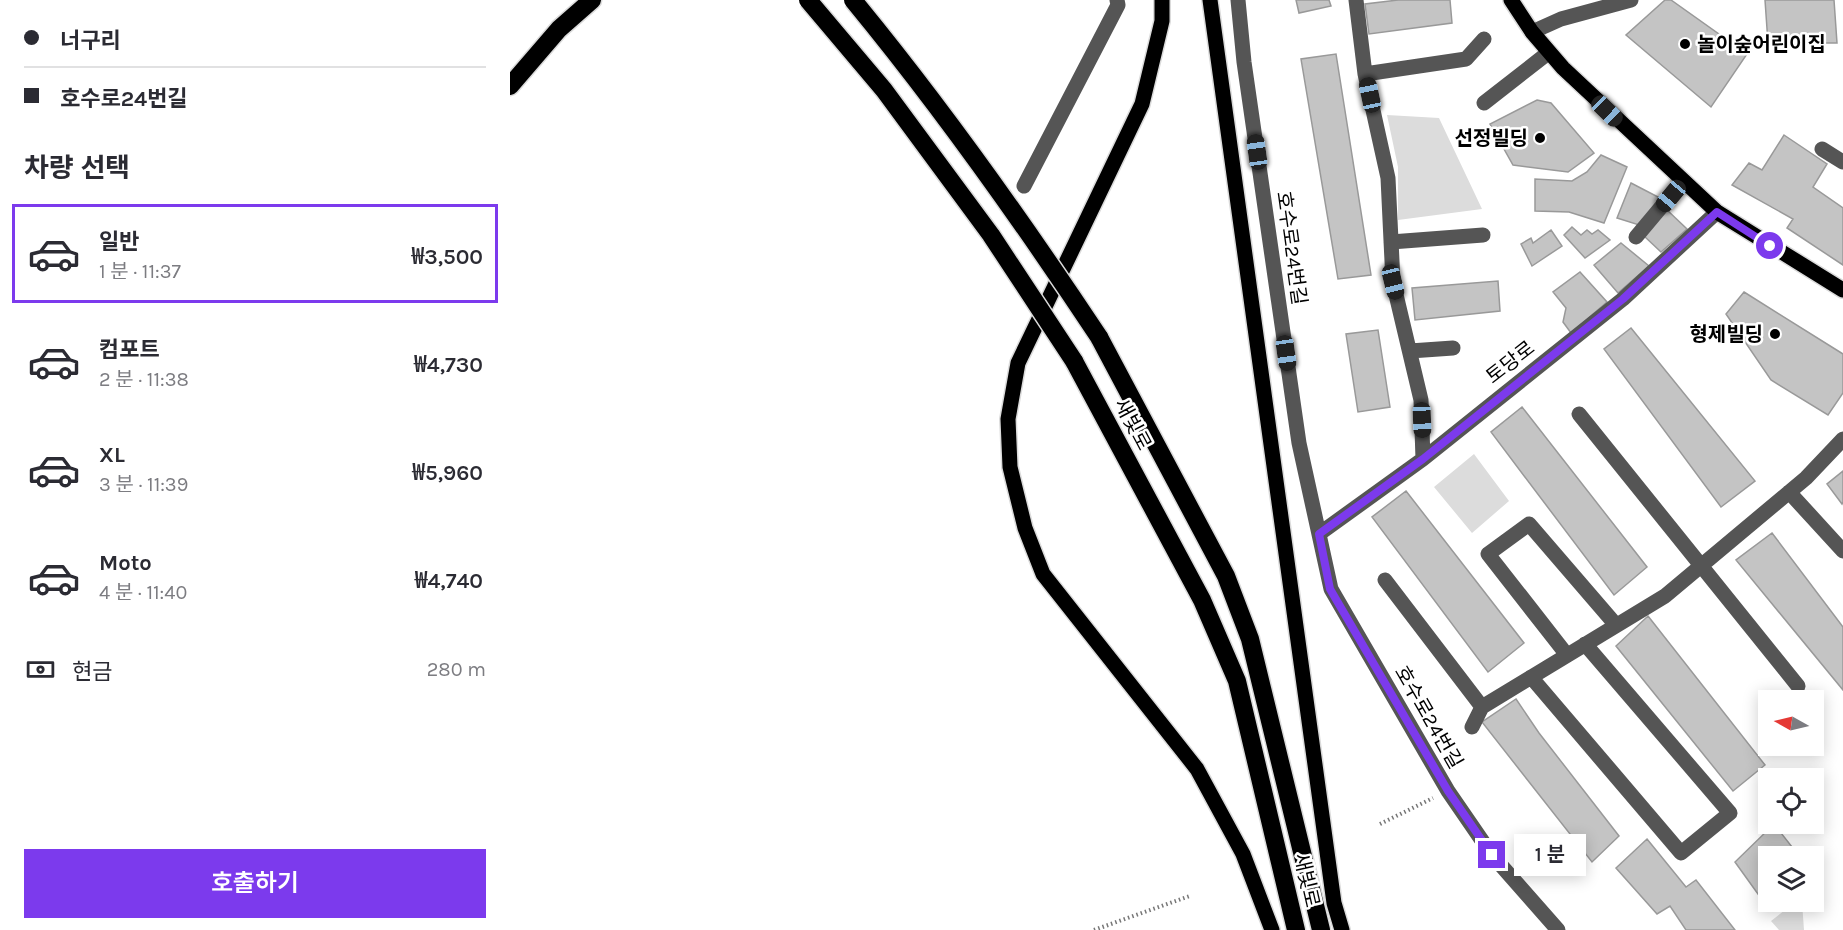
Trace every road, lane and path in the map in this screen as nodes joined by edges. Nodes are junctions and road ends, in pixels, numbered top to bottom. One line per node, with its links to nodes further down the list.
1 (592, 0): 15 (highway)
2 (808, 0): 48 (highway, 새빛로, bridge)
3 (854, 0): 49 (highway, 새빛로, bridge)
4 (1117, 0): 20 (street)
5 (1162, 0): 47 (main road)
6 (1210, 0): 50 (main road)
7 (1238, 0): 32 (street, 호수로24번길)
8 (1356, 0): 14 (street)
9 (1511, 0): 11 (main road)
10 (1631, 0): 11 (street)
11 (1532, 32): 13 (main road)
12 (1484, 39): 14 (street)
13 (1548, 53): 16 (street); 19 (main road)
14 (1365, 74): 24 (street)
15 (510, 86)
16 (1484, 103)
17 (1821, 149): 18 (street)
18 (1843, 162)
19 (1683, 181): 21 (main road); 23 (street)
20 (1024, 186)
21 (1717, 212): 25 (main road); 30 (street, 토당로)
22 (1483, 235): 24 (street)
23 (1636, 237)
24 (1391, 242): 27 (street)
25 (1843, 290)
26 (1453, 348): 27 (street)
27 (1410, 351): 30 (street)
28 (1579, 414): 34 (street)
29 (1843, 439): 31 (street)
30 (1423, 459): 32 (street, 토당로)
31 (1789, 492): 33 (street); 34 (street)
32 (1319, 534): 43 (street, 호수로24번길)
33 (1843, 551)
34 (1701, 566): 36 (street); 40 (street)
35 (1385, 580): 41 (street)
36 (1616, 625): 37 (street); 38 (street)
37 (1585, 644): 38 (street); 39 (street)
38 (1567, 656): 39 (street)
39 (1531, 677): 41 (street)
40 (1798, 686)
41 (1482, 707): 42 (street)
42 (1472, 727)
43 (1448, 791): 44 (path, 호수로24번길); 51 (street, 호수로24번길)
44 (1380, 824)
45 (1190, 896): 46 (path)
46 (1094, 930)
47 (1272, 930)
48 (1296, 930)
49 (1321, 930)
50 (1342, 930)
51 (1558, 930)

